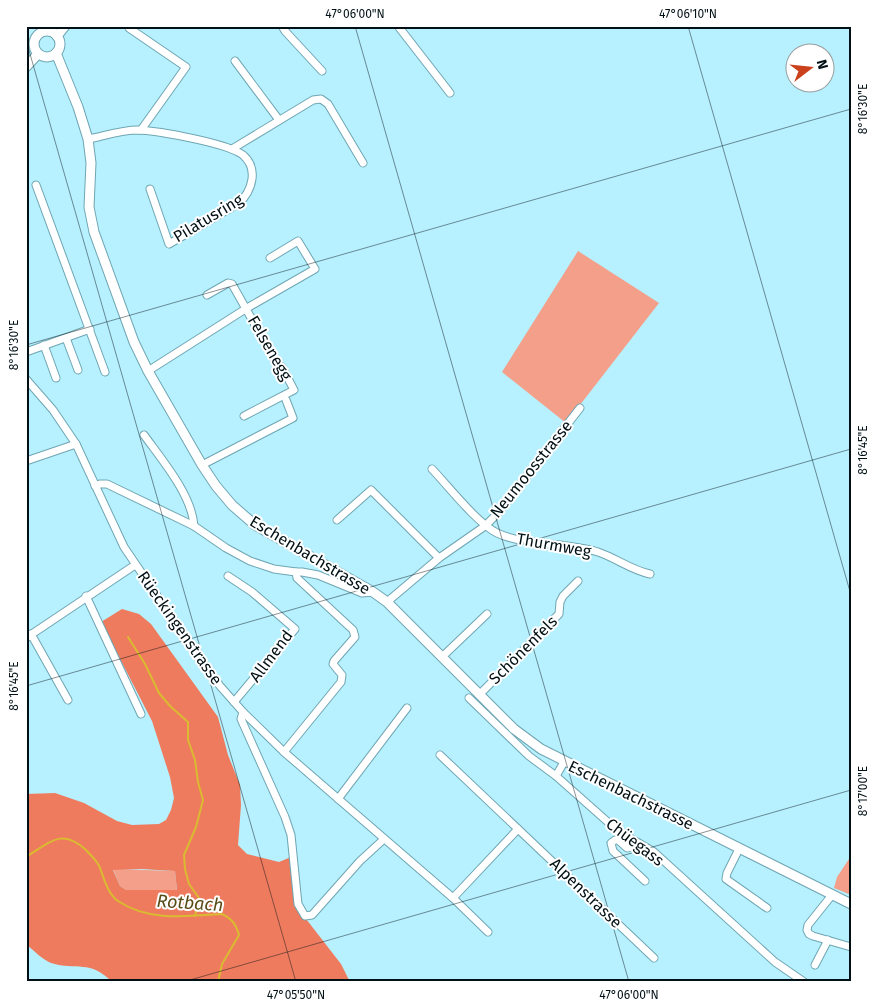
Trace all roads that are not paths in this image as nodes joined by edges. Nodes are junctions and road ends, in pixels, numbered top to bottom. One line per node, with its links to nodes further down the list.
1 (65, 26): 5 (street)
2 (282, 26): 10 (street)
3 (398, 26): 11 (street)
4 (129, 28): 13 (street)
5 (57, 36): 6 (street); 7 (street)
6 (56, 53): 7 (street); 14 (street, Eschenbachstrasse)
7 (38, 54): 9 (street)
8 (235, 61): 12 (street)
9 (26, 67)
10 (322, 71)
11 (450, 93)
12 (279, 120): 15 (street); 16 (street)
13 (141, 130): 14 (street, Pilatusring); 15 (street, Pilatusring)
14 (88, 139): 27 (street, Eschenbachstrasse)
15 (232, 149): 18 (street, Pilatusring)
16 (363, 163)
17 (36, 185): 22 (street)
18 (150, 188)
19 (270, 258): 21 (street, Felsenegg)
20 (207, 295): 21 (street, Felsenegg)
21 (247, 308): 27 (street, Felsenegg); 33 (street, Felsenegg)
22 (90, 329): 23 (street); 28 (street)
23 (66, 338): 24 (street); 26 (street)
24 (44, 345): 25 (street); 29 (street)
25 (26, 352)
26 (78, 370)
27 (148, 370): 37 (street, Eschenbachstrasse)
28 (105, 372)
29 (56, 378)
30 (26, 379): 35 (street, Rüeckingenstrasse)
31 (286, 400): 37 (street)
32 (580, 408): 42 (street, Neumoosstrasse)
33 (244, 416)
34 (144, 435): 41 (street)
35 (76, 444): 36 (street); 39 (street, Rüeckingenstrasse)
36 (26, 461)
37 (202, 466): 49 (street, Eschenbachstrasse)
38 (432, 469): 42 (street)
39 (95, 486): 41 (street); 44 (street, Rüeckingenstrasse)
40 (337, 520): 43 (street)
41 (194, 526): 45 (street)
42 (485, 526): 43 (street, Neumoosstrasse); 46 (street, Thurmweg)
43 (439, 558): 51 (street, Neumoosstrasse)
44 (135, 564): 50 (street); 58 (street, Rüeckingenstrasse)
45 (296, 572): 49 (street); 62 (street)
46 (650, 574)
47 (228, 576): 58 (street, Allmend)
48 (578, 581): 55 (street, Schönenfels)
49 (373, 592): 51 (street, Eschenbachstrasse)
50 (86, 596): 53 (street); 61 (street)
51 (388, 602): 54 (street, Eschenbachstrasse)
52 (487, 614): 54 (street)
53 (29, 636): 57 (street)
54 (443, 656): 55 (street, Eschenbachstrasse)
55 (480, 694): 64 (street, Eschenbachstrasse)
56 (469, 698): 65 (street, Chüegass)
57 (68, 700)
58 (234, 702): 60 (street, Rüeckingenstrasse)
59 (407, 708): 66 (street)
60 (243, 712): 62 (street, Rüeckingenstrasse); 68 (street)
61 (140, 714)
62 (284, 752): 66 (street, Rüeckingenstrasse)
63 (440, 755): 67 (street, Alpenstrasse)
64 (564, 762): 65 (street); 70 (street, Eschenbachstrasse)
65 (556, 776): 69 (street, Chüegass)
66 (338, 799): 68 (street, Rüeckingenstrasse)
67 (518, 829): 73 (street); 79 (street, Alpenstrasse)
68 (384, 839): 73 (street, Rüeckingenstrasse)
69 (636, 842): 71 (street); 81 (street, Chüegass)
70 (739, 849): 72 (street, Eschenbachstrasse); 75 (street)
71 (645, 881)
72 (832, 895): 74 (street, Eschenbachstrasse); 77 (street)
73 (453, 898): 76 (street, Rüeckingenstrasse)
74 (851, 904)
75 (767, 908)
76 (488, 932)
77 (828, 940): 78 (street); 80 (street)
78 (851, 947)
79 (654, 958)
80 (815, 965)
81 (804, 982)

